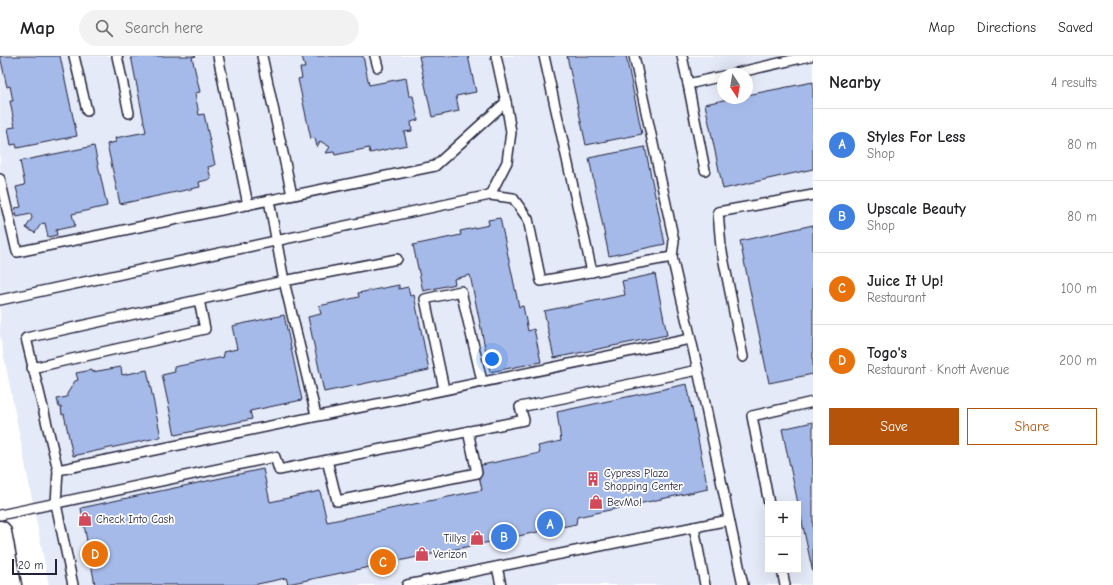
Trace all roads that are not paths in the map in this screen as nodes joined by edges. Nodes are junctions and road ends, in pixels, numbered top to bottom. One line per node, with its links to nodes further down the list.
1 (74, 56): 16 (lane)
2 (117, 56): 17 (lane)
3 (218, 56): 24 (lane)
4 (262, 56): 22 (lane)
5 (375, 56): 11 (lane)
6 (496, 56): 15 (lane)
7 (544, 56): 28 (lane)
8 (634, 56): 26 (lane)
9 (682, 56): 14 (lane)
10 (810, 56): 12 (lane)
11 (378, 67)
12 (753, 69)
13 (717, 77): 14 (lane)
14 (688, 84): 18 (lane)
15 (506, 102): 20 (lane); 22 (lane)
16 (87, 112)
17 (129, 113)
18 (705, 170)
19 (0, 179): 24 (lane)
20 (490, 195): 25 (lane); 28 (lane)
21 (813, 195): 33 (lane)
22 (292, 196): 23 (lane)
23 (269, 200): 24 (lane); 25 (lane)
24 (248, 205)
25 (276, 240): 29 (lane); 30 (lane)
26 (672, 257): 28 (lane); 32 (lane)
27 (397, 259): 29 (lane)
28 (592, 272)
29 (284, 281): 31 (lane); 39 (lane)
30 (0, 300)
31 (199, 300): 34 (lane); 34 (lane)
32 (690, 339): 35 (lane); 36 (lane)
33 (743, 357)
34 (32, 368): 42 (lane)
35 (698, 370): 40 (lane); 46 (lane)
36 (482, 381): 37 (lane); 37 (lane)
37 (444, 389): 39 (lane)
38 (813, 402): 43 (lane)
39 (316, 415): 42 (lane)
40 (468, 431): 41 (lane); 41 (lane)
41 (327, 460): 44 (lane)
42 (58, 470): 44 (lane)
43 (768, 501)
44 (56, 504): 45 (lane); 53 (lane)
45 (0, 515)
46 (729, 520): 47 (lane); 58 (lane)
47 (694, 527): 49 (lane); 57 (lane)
48 (0, 532): 51 (main road)
49 (497, 567): 52 (lane); 56 (lane)
50 (783, 573): 59 (lane)
51 (6, 575)
52 (455, 576): 54 (lane); 55 (lane)
53 (73, 585)
54 (407, 585)
55 (457, 585)
56 (500, 585)
57 (705, 585)
58 (743, 585)
59 (785, 585)

